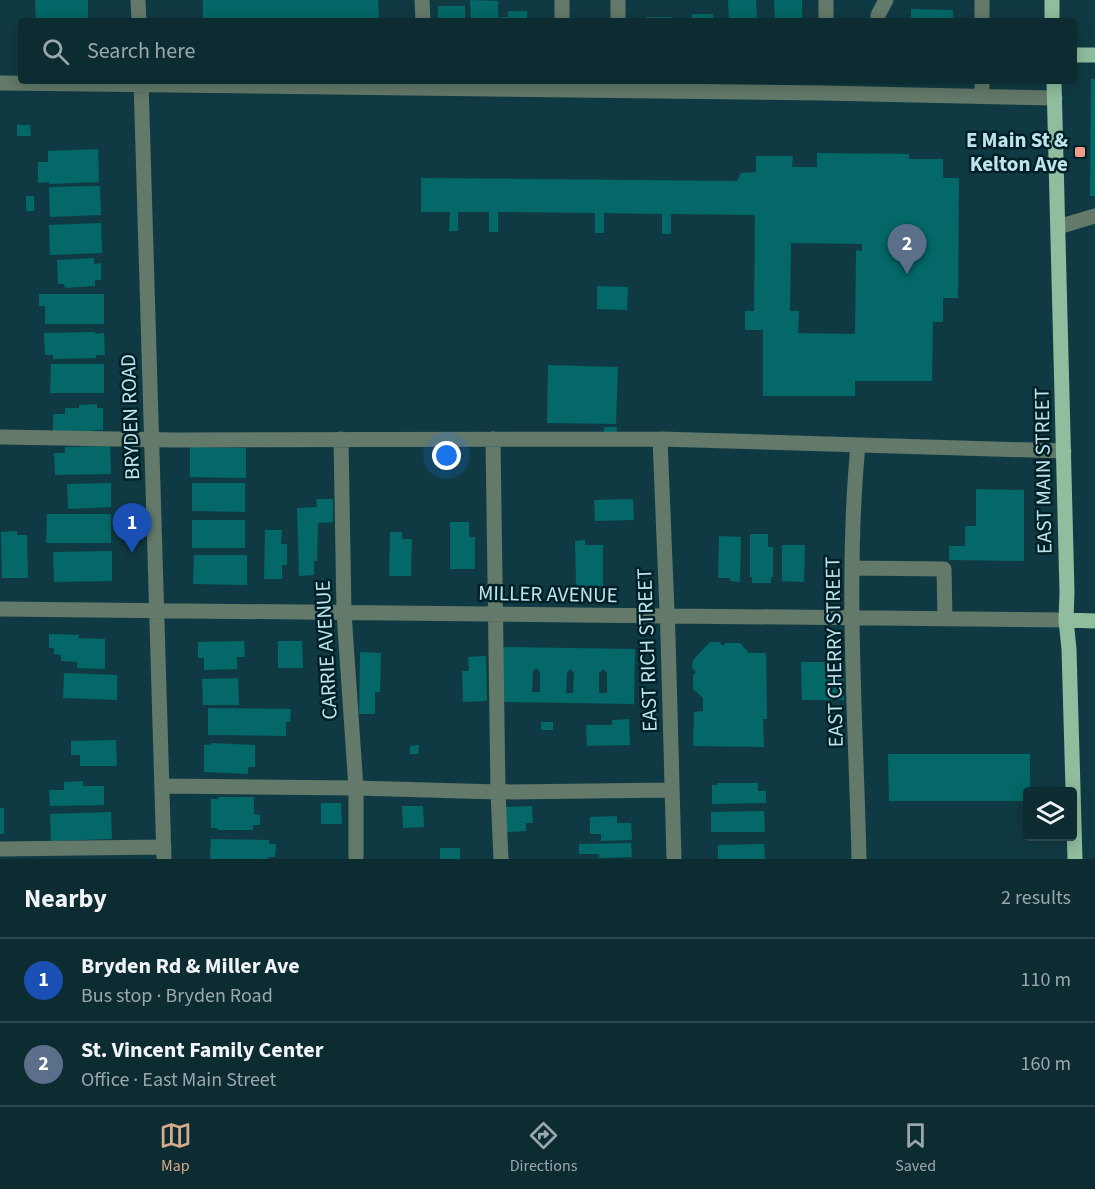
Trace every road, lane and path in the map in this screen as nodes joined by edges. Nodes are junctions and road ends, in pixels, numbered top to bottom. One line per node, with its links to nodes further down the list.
1 (138, 0): 9 (street)
2 (422, 0): 10 (street)
3 (562, 0): 11 (street)
4 (618, 0): 12 (street)
5 (826, 0): 13 (street)
6 (886, 0): 14 (street)
7 (982, 0): 15 (street)
8 (1052, 0): 16 (main road)
9 (139, 18)
10 (423, 18)
11 (562, 18)
12 (618, 18)
13 (826, 18)
14 (878, 18)
15 (982, 18)
16 (1052, 18)
17 (1077, 55): 18 (main road)
18 (1095, 55)
19 (0, 83): 20 (street)
20 (18, 83)
21 (141, 84): 37 (street, BRYDEN ROAD)
22 (282, 84): 24 (street)
23 (1054, 84): 30 (main road, EAST MAIN STREET)
24 (424, 85): 25 (street)
25 (563, 86): 26 (street)
26 (621, 86): 27 (street)
27 (823, 87): 28 (street)
28 (878, 87): 29 (street)
29 (982, 89): 30 (street)
30 (1054, 98): 32 (main road, EAST MAIN STREET)
31 (1095, 216): 32 (street)
32 (1058, 227): 39 (main road, EAST MAIN STREET)
33 (0, 437): 37 (street)
34 (341, 439): 35 (street); 37 (street); 43 (street, CARRIE AVENUE)
35 (494, 439): 36 (street); 44 (street)
36 (660, 439): 38 (street); 45 (street, EAST RICH STREET)
37 (152, 440): 42 (street, BRYDEN ROAD)
38 (858, 445): 39 (street); 40 (street, EAST CHERRY STREET)
39 (1064, 451): 48 (main road, EAST MAIN STREET)
40 (853, 568): 46 (street, EAST CHERRY STREET); 47 (street)
41 (0, 609): 42 (street, MILLER AVENUE)
42 (158, 611): 43 (street, MILLER AVENUE); 50 (street, BRYDEN ROAD)
43 (344, 613): 44 (street, MILLER AVENUE); 51 (street, CARRIE AVENUE)
44 (495, 615): 45 (street, MILLER AVENUE); 53 (street)
45 (668, 616): 46 (street, MILLER AVENUE); 52 (street, EAST RICH STREET)
46 (853, 618): 47 (street, MILLER AVENUE); 59 (street, EAST CHERRY STREET)
47 (945, 619): 48 (street, MILLER AVENUE)
48 (1066, 620): 49 (main road, MILLER AVENUE); 60 (main road, EAST MAIN STREET)
49 (1095, 621)
50 (162, 786): 51 (street); 55 (street, BRYDEN ROAD)
51 (356, 788): 53 (street); 56 (street, CARRIE AVENUE)
52 (672, 790): 53 (street); 58 (street, EAST RICH STREET)
53 (498, 792): 57 (street)
54 (0, 849): 55 (street)
55 (164, 853)
56 (356, 859)
57 (501, 859)
58 (674, 859)
59 (859, 859)
60 (1076, 859)

